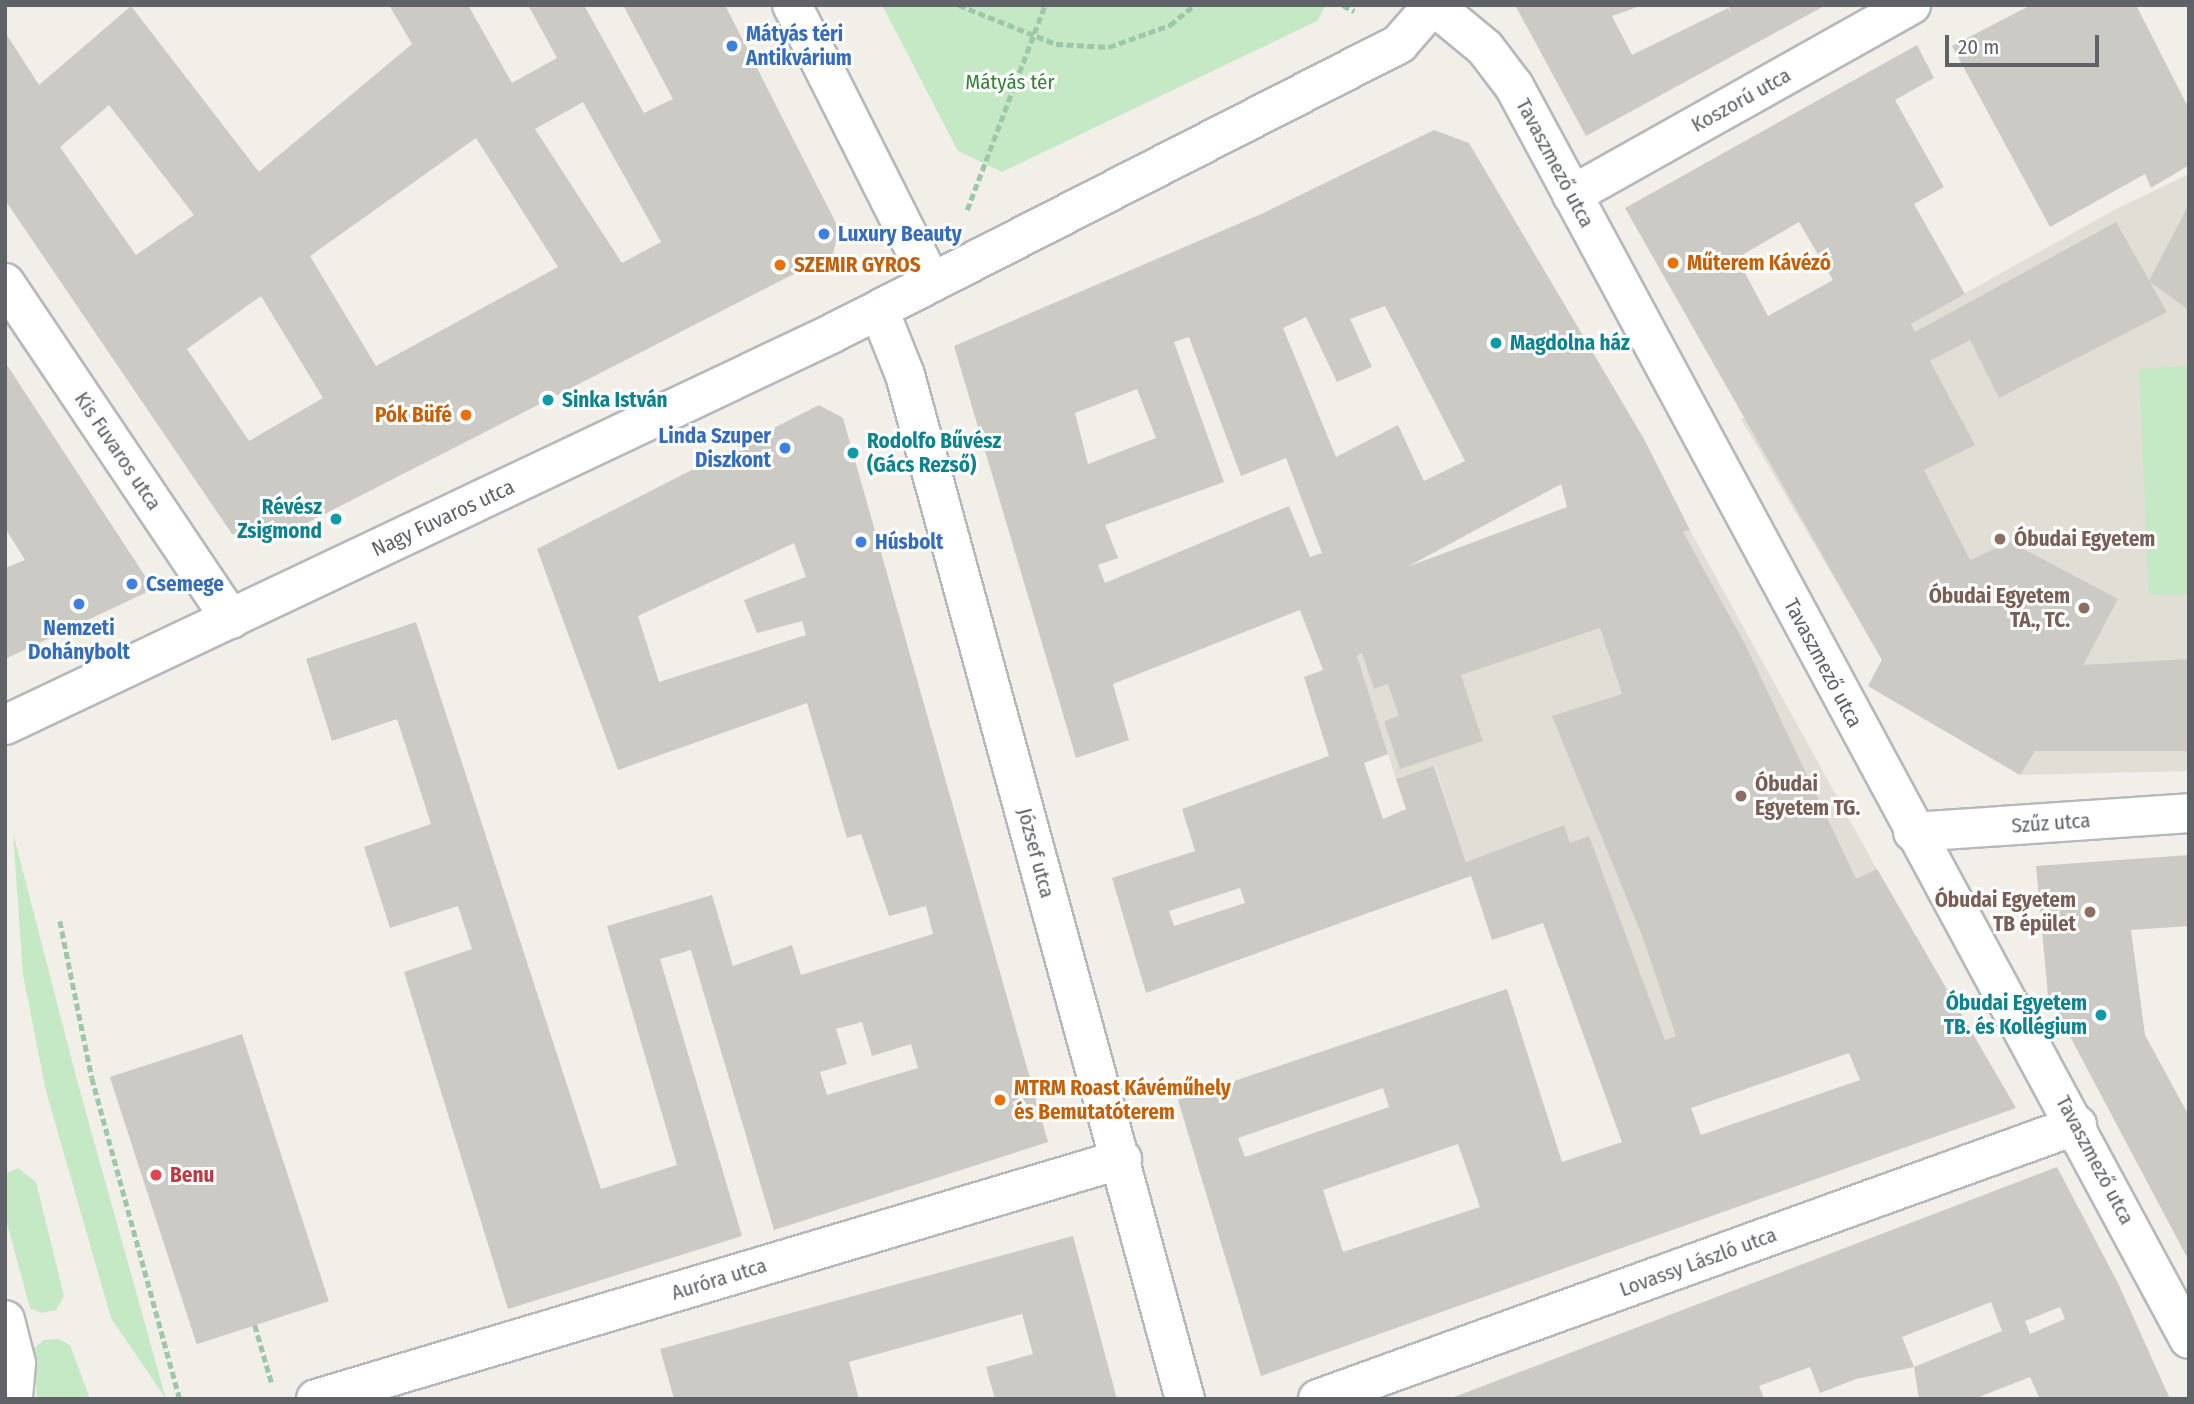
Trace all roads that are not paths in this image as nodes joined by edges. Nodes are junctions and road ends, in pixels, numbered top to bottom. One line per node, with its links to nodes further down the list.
1 (792, 5): 6 (street)
2 (1433, 5): 4 (street, Tavaszmező utca); 6 (street)
3 (1911, 5): 4 (street, Koszorú utca)
4 (1572, 195): 11 (street, Tavaszmező utca)
5 (5, 283): 8 (street, Kis Fuvaros utca)
6 (932, 283): 7 (street)
7 (879, 310): 8 (street, Nagy Fuvaros utca); 13 (street, József utca)
8 (231, 619): 9 (street, Nagy Fuvaros utca)
9 (5, 724)
10 (2189, 813): 11 (street, Szűz utca)
11 (1913, 832): 12 (street, Tavaszmező utca)
12 (2077, 1125): 15 (street, Tavaszmező utca); 19 (street, Lovassy László utca)
13 (1122, 1159): 17 (street, Auróra utca); 18 (street, József utca)
14 (5, 1320): 16 (street)
15 (2189, 1339)
16 (13, 1399)
17 (316, 1399)
18 (1185, 1399)
19 (1318, 1399)

